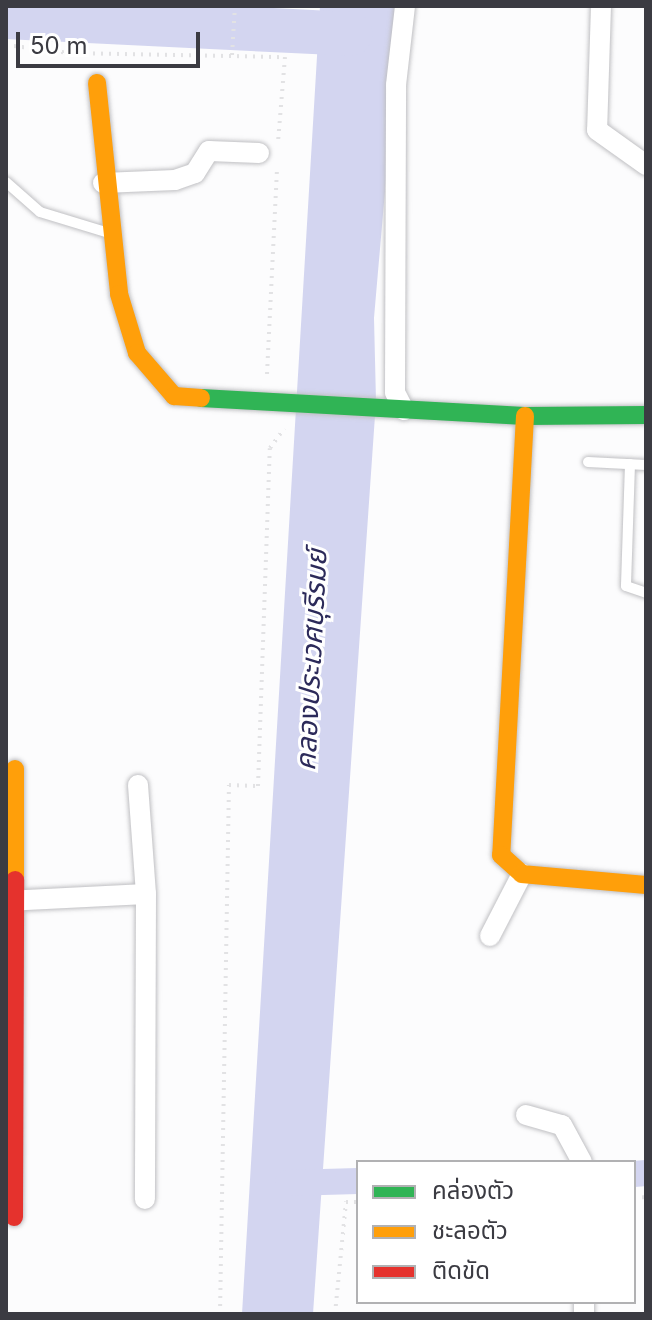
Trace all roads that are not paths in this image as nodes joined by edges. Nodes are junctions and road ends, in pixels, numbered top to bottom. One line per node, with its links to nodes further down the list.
1 (405, 6): 9 (street)
2 (601, 6): 5 (street)
3 (97, 83): 7 (street)
4 (259, 153): 7 (street)
5 (646, 165)
6 (6, 182): 8 (lane)
7 (103, 183): 8 (street)
8 (109, 233): 9 (street)
9 (399, 410): 11 (street)
10 (646, 415): 11 (street)
11 (525, 416): 18 (street)
12 (588, 462): 13 (lane)
13 (630, 464): 14 (lane); 15 (lane)
14 (646, 465)
15 (646, 593)
16 (15, 769): 21 (street)
17 (138, 785): 20 (street)
18 (522, 874): 19 (street); 22 (street)
19 (646, 885)
20 (146, 894): 21 (street); 26 (street)
21 (11, 901): 23 (street)
22 (490, 936)
23 (8, 998): 27 (street)
24 (526, 1115): 25 (street)
25 (581, 1160)
26 (145, 1199)
27 (14, 1217)

